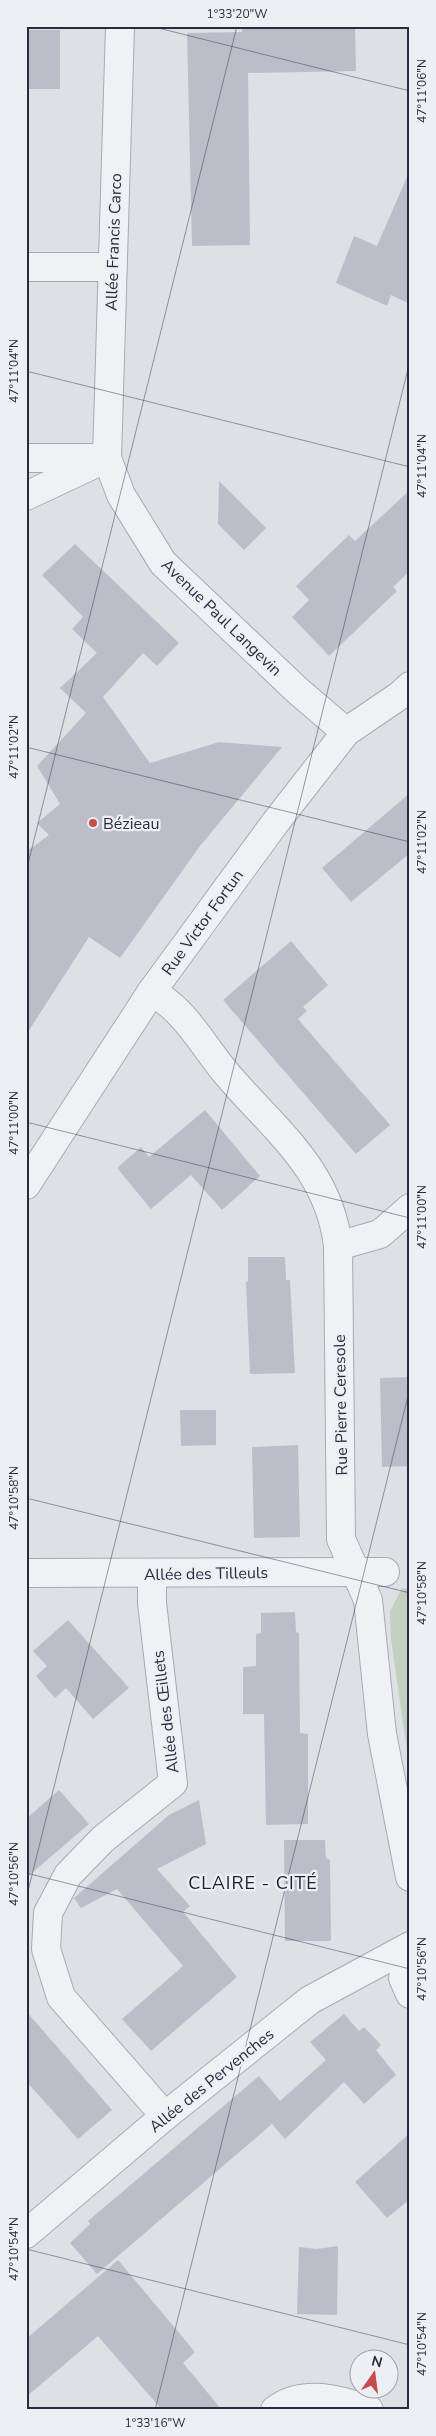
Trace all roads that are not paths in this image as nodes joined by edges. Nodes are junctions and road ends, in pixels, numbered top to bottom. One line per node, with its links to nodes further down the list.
1 (120, 26): 3 (street, Allée Francis Carco)
2 (26, 267): 3 (street)
3 (112, 267): 5 (street, Allée Francis Carco)
4 (26, 458): 5 (street)
5 (107, 458): 6 (street); 8 (street, Avenue Paul Langevin)
6 (26, 496)
7 (410, 686): 8 (street, Rue Victor Fortun)
8 (346, 732): 9 (street, Rue Victor Fortun)
9 (152, 991): 10 (street, Rue Victor Fortun); 12 (street, Rue Pierre Ceresole)
10 (26, 1185)
11 (410, 1208): 12 (street)
12 (338, 1246): 13 (street, Rue Pierre Ceresole)
13 (356, 1572): 14 (street, Allée des Tilleuls); 16 (street, Allée des Tilleuls); 17 (street, Rue Pierre Ceresole)
14 (385, 1572)
15 (26, 1573): 16 (street, Allée des Tilleuls)
16 (152, 1574): 21 (street, Allée des Œillets)
17 (410, 1877)
18 (410, 1946): 21 (street, Allée des Pervenches)
19 (410, 1952): 20 (street)
20 (410, 1994)
21 (165, 2116): 22 (street, Allée des Pervenches)
22 (26, 2234)
23 (275, 2410): 24 (street)
24 (369, 2410)

